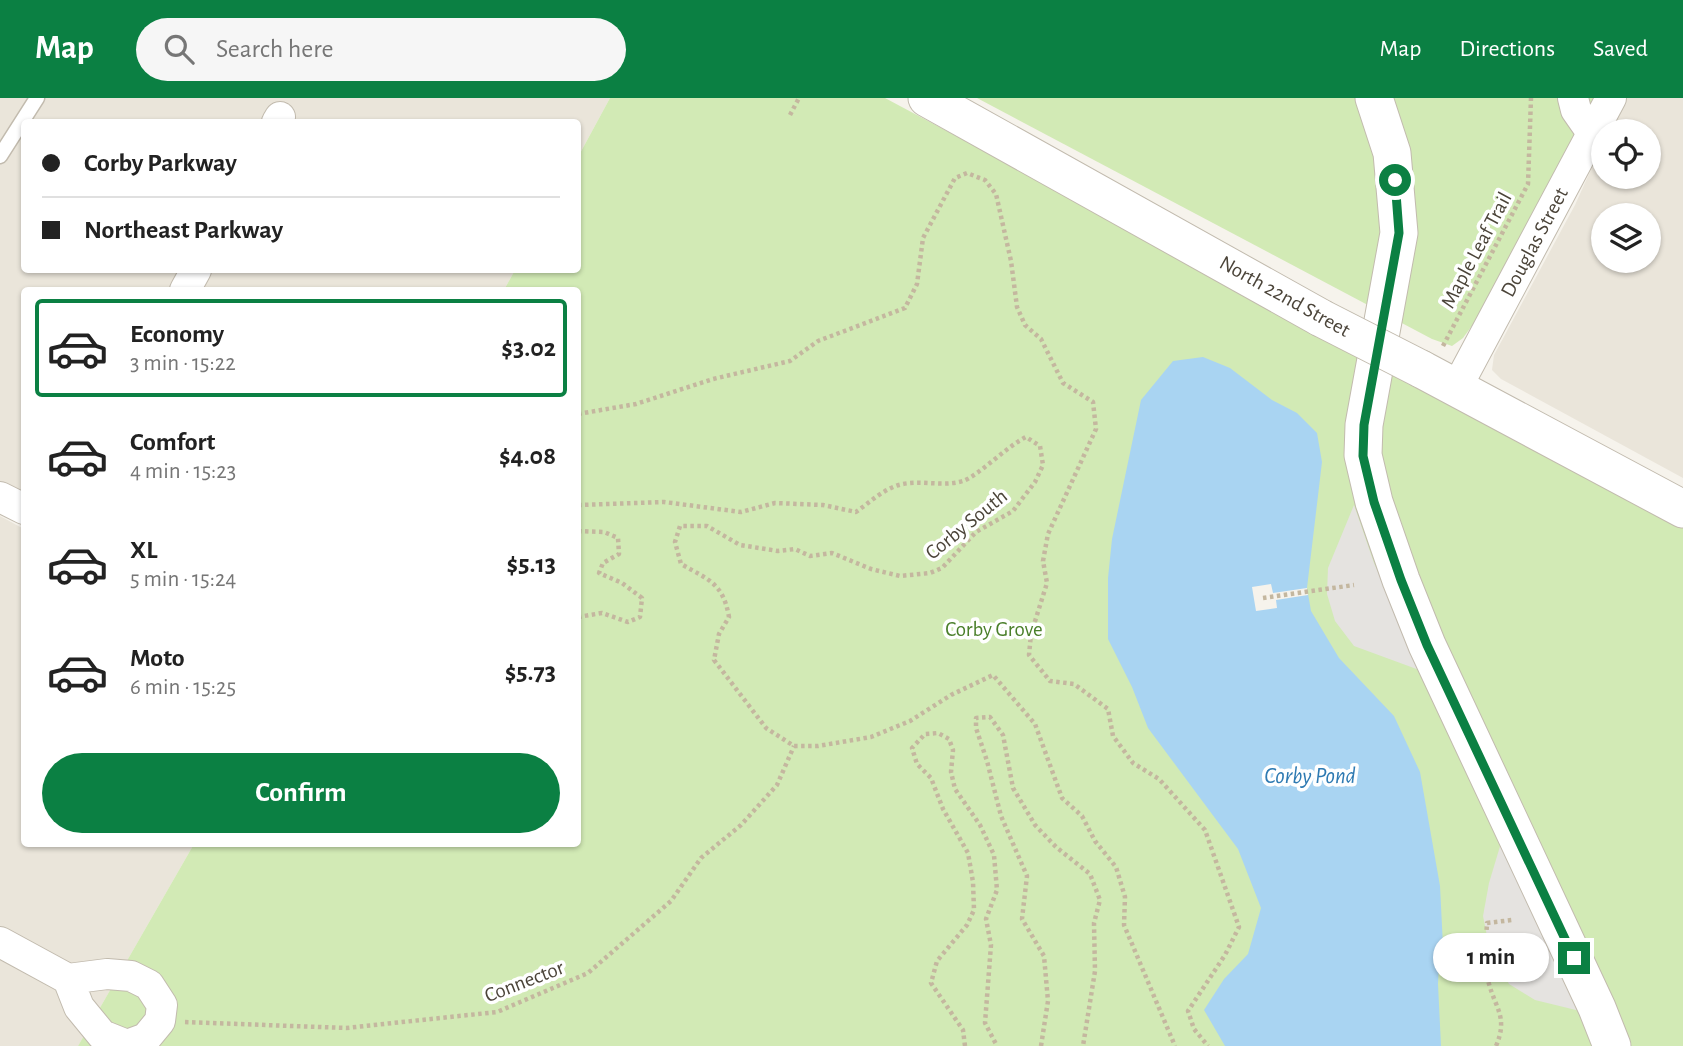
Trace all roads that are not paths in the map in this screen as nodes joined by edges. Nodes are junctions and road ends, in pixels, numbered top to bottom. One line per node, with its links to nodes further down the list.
1 (37, 98): 6 (lane)
2 (927, 98): 12 (street, North 22nd Street, bridge)
3 (1374, 98): 18 (street)
4 (1573, 98): 9 (street)
5 (1611, 98): 7 (street, Douglas Street)
6 (24, 119)
7 (1600, 119)
8 (21, 123): 11 (lane)
9 (1591, 132)
10 (1591, 135): 12 (street, Douglas Street)
11 (0, 156)
12 (1457, 387): 15 (street, North 22nd Street)
13 (0, 496): 14 (street)
14 (21, 507)
15 (1683, 509)
16 (0, 943): 17 (street)
17 (68, 979): 17 (street)
18 (1612, 1046)

